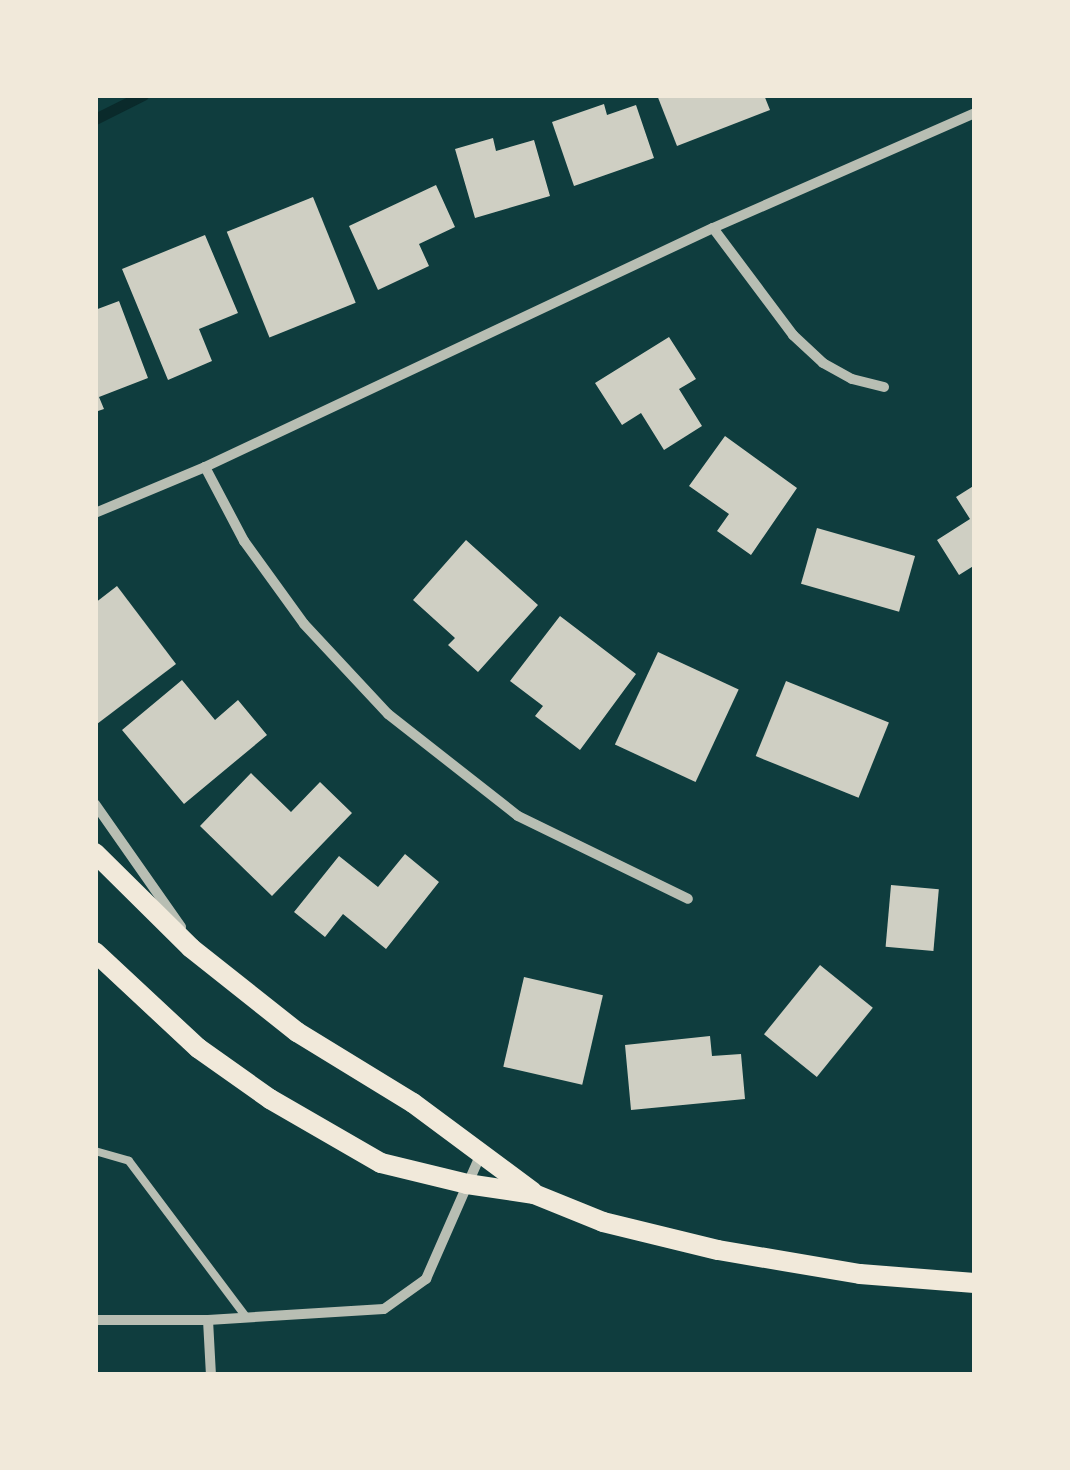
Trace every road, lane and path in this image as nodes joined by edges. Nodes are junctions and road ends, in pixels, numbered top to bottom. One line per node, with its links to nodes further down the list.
1 (975, 113): 2 (street)
2 (713, 228): 3 (street); 4 (street)
3 (884, 387)
4 (204, 468): 5 (street); 8 (street)
5 (95, 513)
6 (95, 804): 10 (street)
7 (95, 853): 10 (main road)
8 (688, 899)
9 (95, 952): 13 (main road)
10 (202, 957): 12 (main road)
11 (95, 1151): 16 (lane)
12 (481, 1154): 13 (street); 14 (main road)
13 (467, 1184): 14 (main road); 16 (street)
14 (534, 1194): 15 (main road)
15 (975, 1283)
16 (247, 1318): 18 (street)
17 (95, 1320): 18 (street)
18 (208, 1320): 19 (street)
19 (211, 1375)

